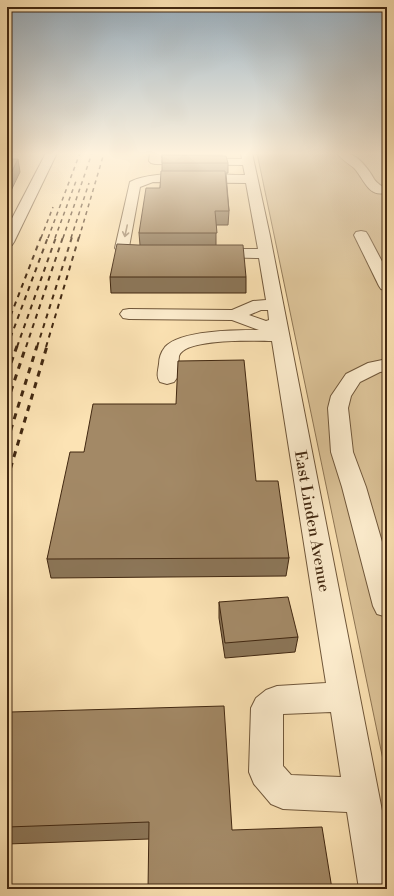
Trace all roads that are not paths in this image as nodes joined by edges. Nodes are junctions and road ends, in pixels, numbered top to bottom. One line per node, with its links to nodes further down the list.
1 (30, 195): 4 (street)
2 (132, 195): 6 (street, one-way to 6)
3 (249, 195): 8 (street, East Linden Avenue)
4 (9, 235)
5 (361, 235): 9 (street)
6 (162, 254)
7 (201, 254): 8 (street)
8 (266, 254): 11 (street, East Linden Avenue)
9 (387, 286)
10 (129, 314): 11 (street)
11 (278, 322): 13 (street); 15 (street, East Linden Avenue)
12 (387, 365): 14 (street)
13 (167, 378)
14 (387, 606)
15 (344, 697): 16 (street, East Linden Avenue); 16 (street)
16 (362, 795): 17 (street, East Linden Avenue)
17 (378, 889)

